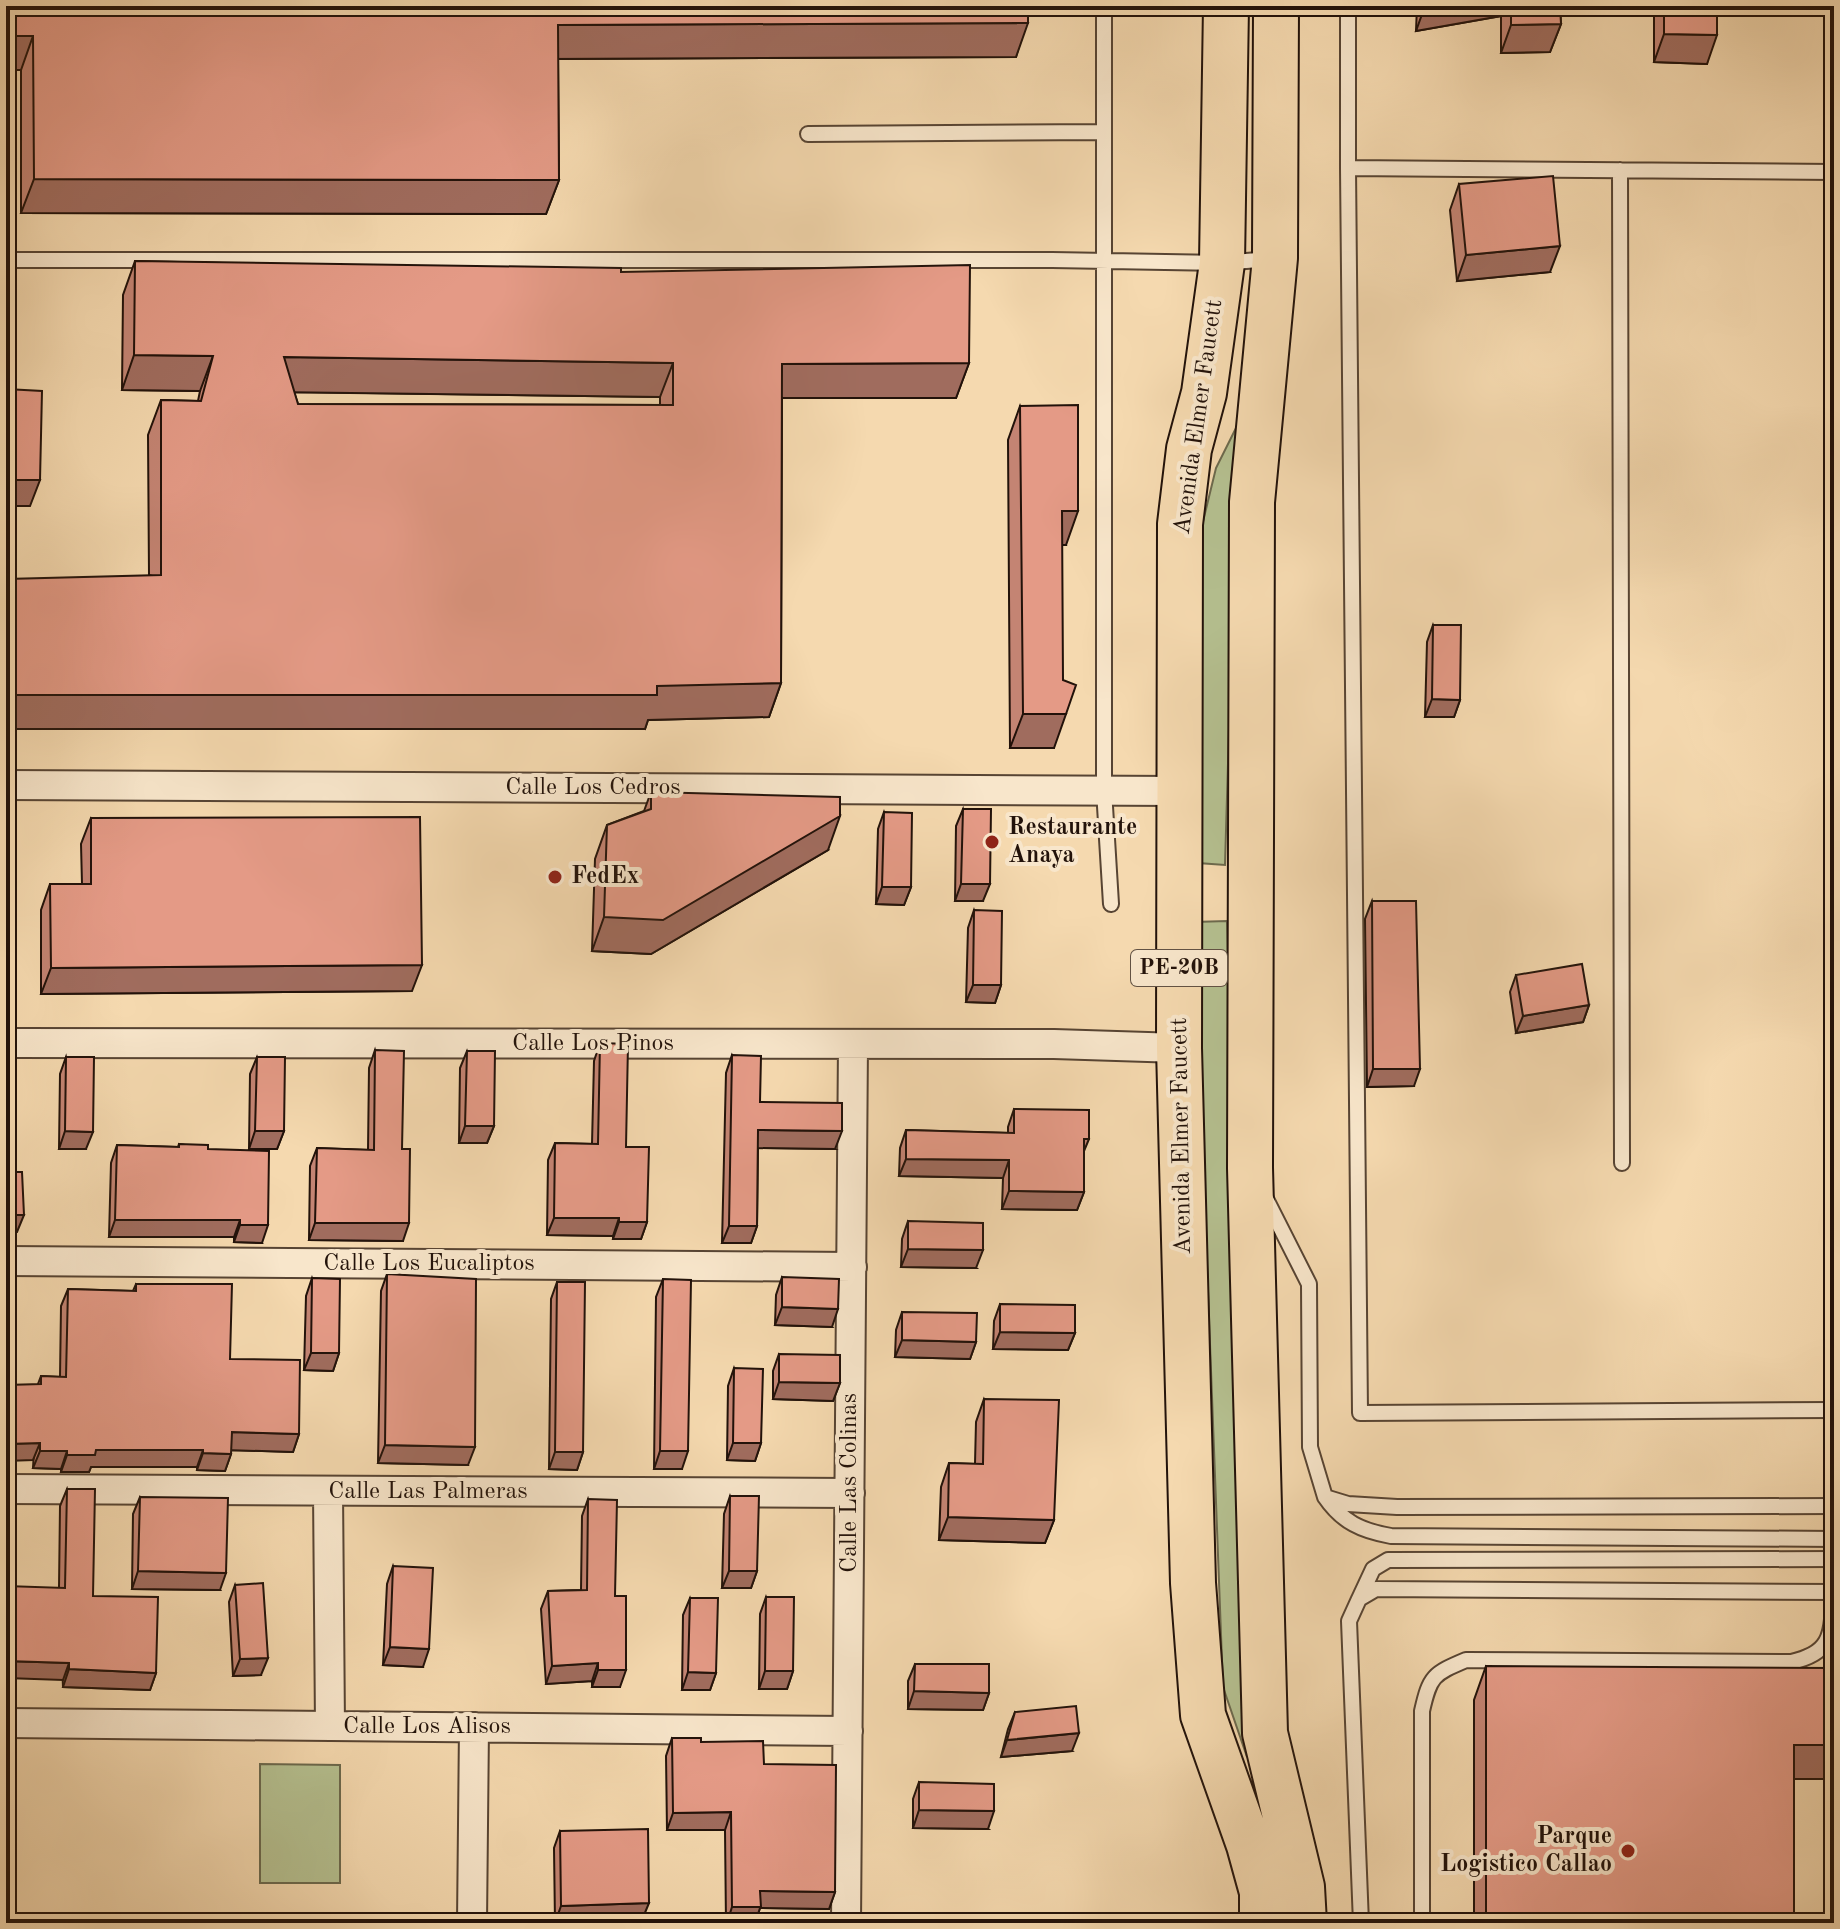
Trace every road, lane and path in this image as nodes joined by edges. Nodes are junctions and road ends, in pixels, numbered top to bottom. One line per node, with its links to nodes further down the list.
1 (1104, 6): 5 (lane)
2 (1226, 6): 13 (highway, Avenida Elmer Faucett / PE-20B)
3 (1276, 6): 10 (highway, PE-20B)
4 (1348, 6): 7 (lane)
5 (1104, 132): 6 (lane); 12 (lane)
6 (808, 134)
7 (1348, 168): 8 (lane); 27 (lane)
8 (1620, 170): 9 (lane); 23 (lane)
9 (1834, 172)
10 (1275, 258): 13 (lane); 18 (highway, PE-20B)
11 (6, 260): 12 (lane)
12 (1104, 260): 13 (lane); 15 (lane)
13 (1222, 263): 16 (highway, Avenida Elmer Faucett / PE-20B)
14 (6, 785): 15 (street, Calle Los Cedros)
15 (1104, 790): 16 (street, Calle Los Cedros); 19 (lane)
16 (1180, 791): 17 (highway, Avenida Elmer Faucett / PE-20B)
17 (1179, 894): 18 (highway); 22 (highway, Avenida Elmer Faucett / PE-20B)
18 (1249, 894): 24 (highway, PE-20B)
19 (1111, 904)
20 (6, 1043): 21 (street, Calle Los Pinos)
21 (853, 1044): 22 (street, Calle Los Pinos); 26 (street, Calle Las Colinas)
22 (1179, 1048): 43 (highway, Avenida Elmer Faucett / PE-20B)
23 (1622, 1163)
24 (1250, 1168): 31 (lane); 44 (highway, PE-20B)
25 (6, 1261): 26 (street, Calle Los Eucaliptos)
26 (852, 1267): 30 (street, Calle Las Colinas)
27 (1834, 1410)
28 (6, 1489): 29 (street, Calle Las Palmeras)
29 (328, 1491): 30 (street, Calle Las Palmeras); 38 (street)
30 (850, 1493): 40 (street, Calle Las Colinas)
31 (1325, 1497): 32 (lane); 33 (lane)
32 (1834, 1506)
33 (1834, 1539)
34 (1834, 1559): 36 (lane)
35 (1834, 1592): 36 (lane); 46 (lane)
36 (1359, 1599): 45 (lane)
37 (6, 1723): 38 (street, Calle Los Alisos)
38 (330, 1726): 39 (street, Calle Los Alisos)
39 (474, 1727): 40 (street, Calle Los Alisos); 41 (street)
40 (848, 1731): 42 (street, Calle Las Colinas)
41 (472, 1923)
42 (846, 1923)
43 (1262, 1923)
44 (1304, 1923)
45 (1361, 1923)
46 (1422, 1923)

